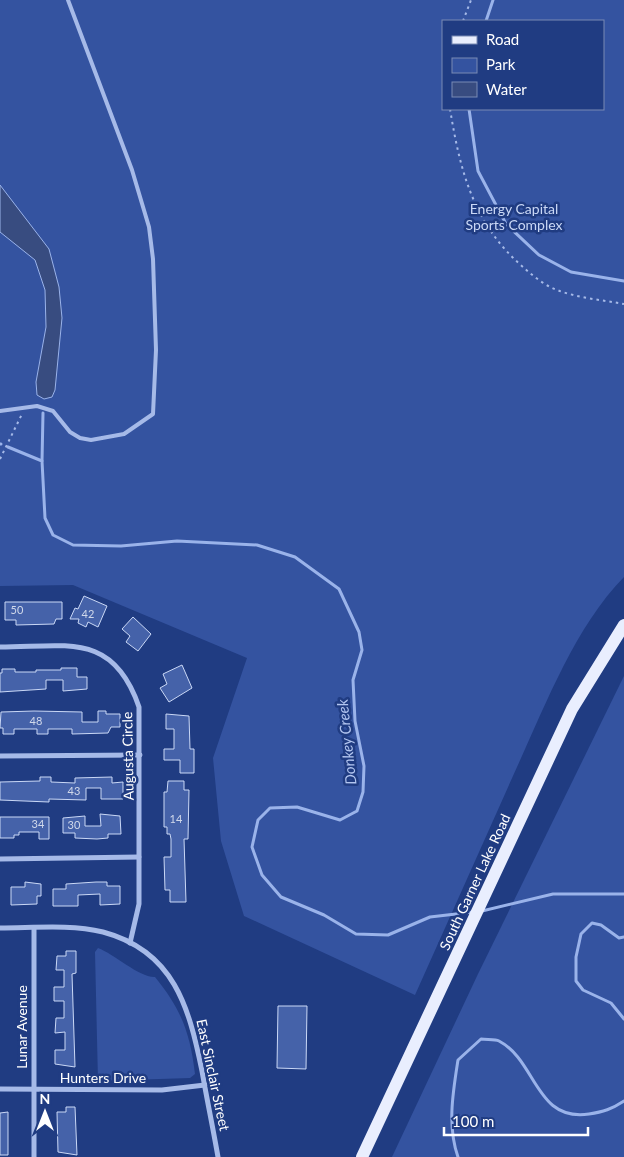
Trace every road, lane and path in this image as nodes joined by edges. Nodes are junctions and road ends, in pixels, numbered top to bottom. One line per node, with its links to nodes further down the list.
1 (68, 0): 6 (lane)
2 (471, 0): 3 (path)
3 (463, 20)
4 (450, 110): 5 (path)
5 (624, 304)
6 (25, 408): 7 (lane); 8 (path)
7 (0, 411)
8 (0, 459)
9 (624, 625): 23 (main road, South Garner Lake Road)
10 (0, 647): 11 (street, Augusta Circle)
11 (140, 755): 12 (street); 13 (street, Augusta Circle)
12 (0, 756)
13 (139, 857): 14 (street); 17 (street, Augusta Circle)
14 (0, 859)
15 (0, 928): 16 (street, East Sinclair Street)
16 (34, 928): 17 (street, East Sinclair Street); 20 (street, Lunar Avenue)
17 (130, 943): 18 (street, East Sinclair Street)
18 (205, 1085): 20 (street, Hunters Drive); 22 (street, East Sinclair Street)
19 (0, 1089): 20 (street, Hunters Drive)
20 (33, 1089): 21 (street, Lunar Avenue)
21 (34, 1157)
22 (218, 1157)
23 (362, 1157)

